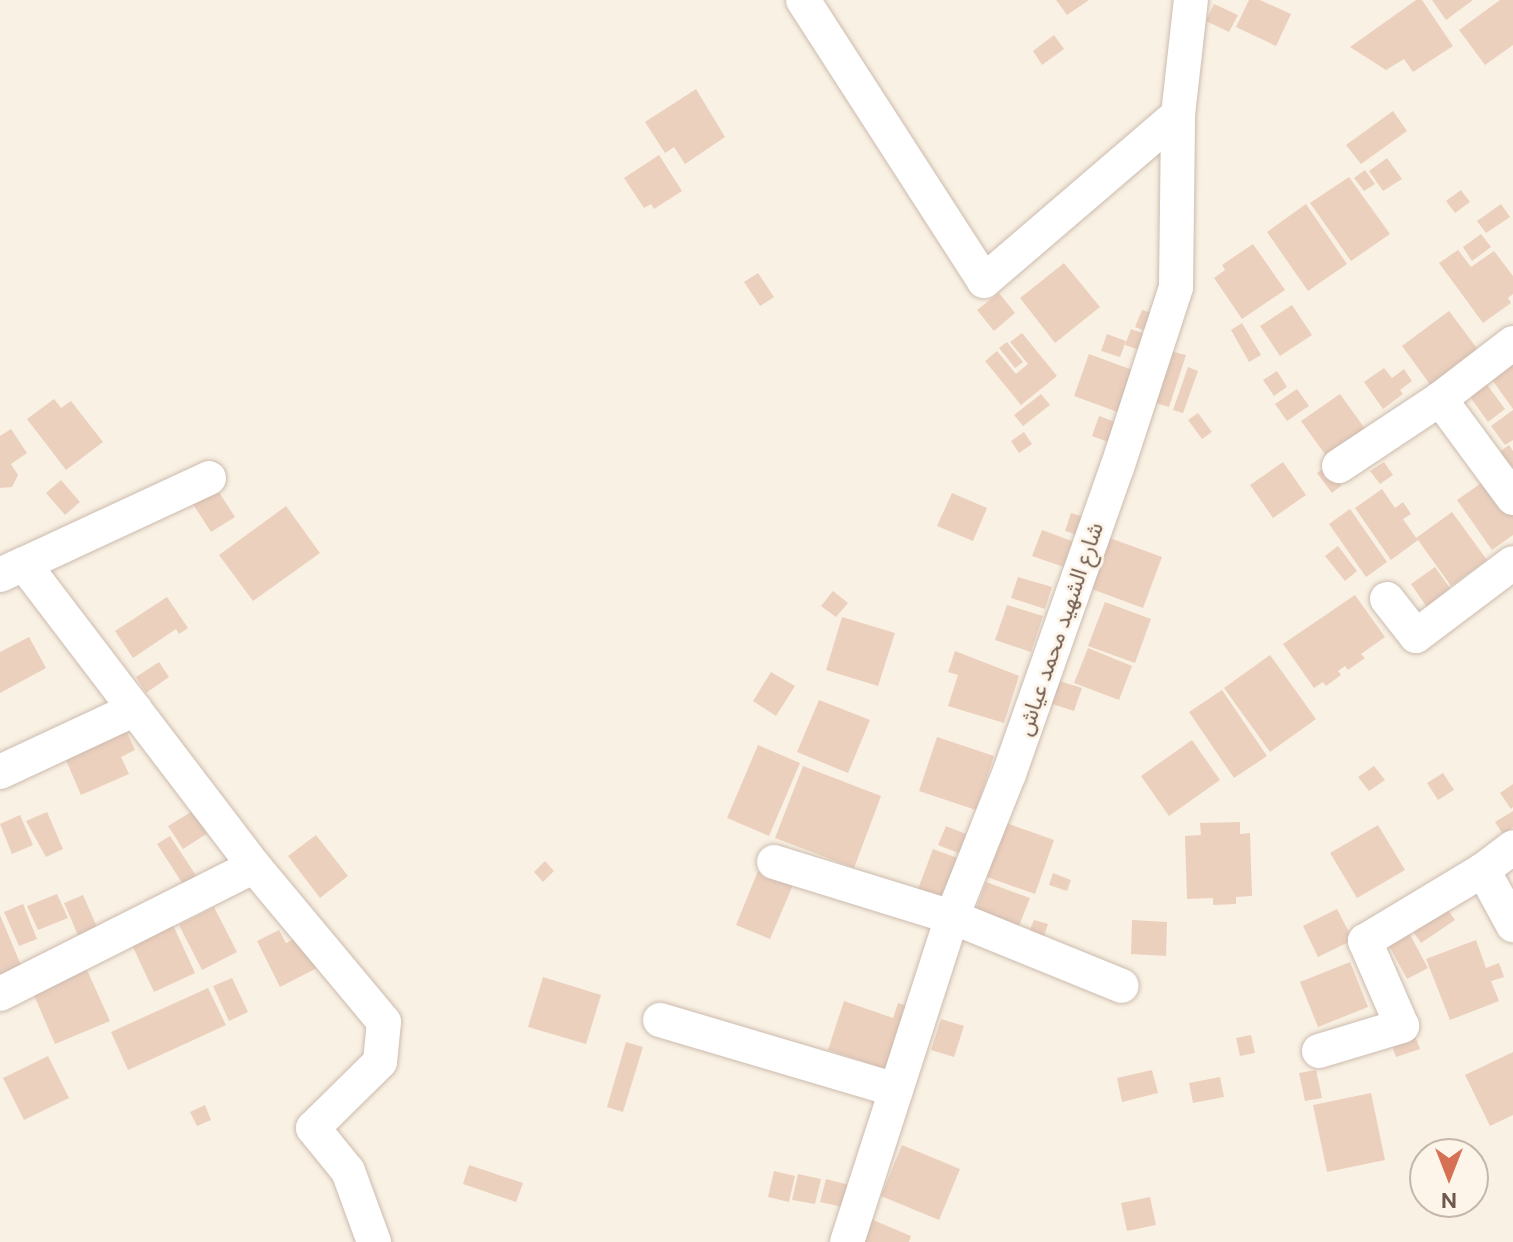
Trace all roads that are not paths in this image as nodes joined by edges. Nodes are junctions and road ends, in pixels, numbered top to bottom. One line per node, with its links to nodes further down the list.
1 (803, 0): 3 (street)
2 (1191, 0): 3 (street, شارع الشهيد محمد عياش)
3 (1178, 115): 18 (street, شارع الشهيد محمد عياش)
4 (1513, 343): 5 (street)
5 (1440, 399): 6 (street); 8 (street)
6 (1339, 466)
7 (209, 478): 10 (street)
8 (1513, 498)
9 (1513, 563): 11 (street)
10 (12, 569): 12 (street)
11 (1387, 599)
12 (135, 709): 13 (street); 16 (street)
13 (0, 772)
14 (1513, 847): 17 (street)
15 (774, 862): 18 (street)
16 (254, 866): 21 (street); 25 (street)
17 (1483, 870): 19 (street); 23 (street)
18 (952, 917): 20 (street); 24 (street, شارع الشهيد محمد عياش)
19 (1513, 925)
20 (1122, 986)
21 (0, 994)
22 (660, 1020): 24 (street)
23 (1319, 1051)
24 (896, 1090): 26 (street, شارع الشهيد محمد عياش)
25 (374, 1242)
26 (847, 1242)

